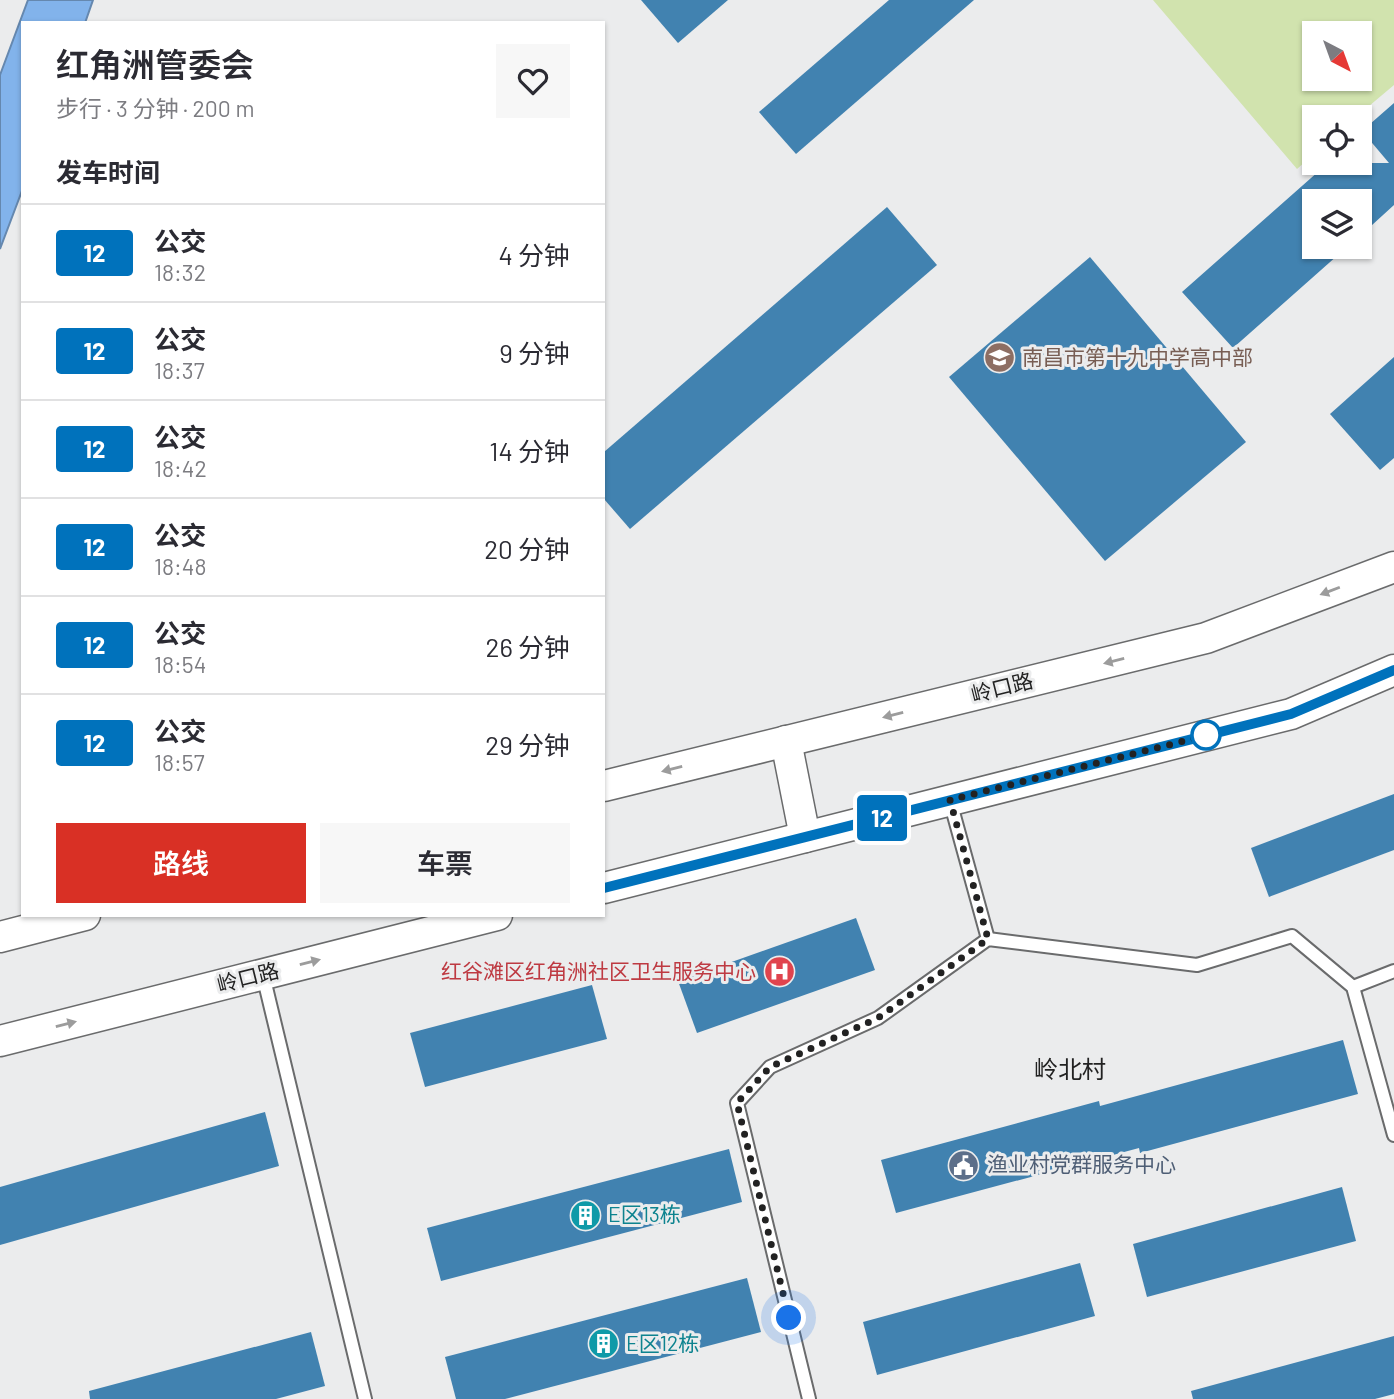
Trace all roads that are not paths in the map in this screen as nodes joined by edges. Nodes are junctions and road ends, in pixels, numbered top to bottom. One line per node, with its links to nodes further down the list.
1 (1394, 567): 3 (street, 岭口路, one-way to 3)
2 (1394, 670): 5 (street)
3 (786, 741): 4 (street, 岭口路, one-way to 4); 6 (street)
4 (605, 786)
5 (950, 800): 6 (street); 11 (lane)
6 (805, 837): 7 (street)
7 (605, 888)
8 (77, 917): 10 (street)
9 (489, 917): 13 (street, 岭口路, one-way to 9)
10 (0, 937)
11 (988, 939): 14 (lane); 18 (lane)
12 (1394, 971): 14 (lane)
13 (263, 975): 15 (street, 岭口路, one-way to 13); 17 (lane)
14 (1353, 987): 16 (lane)
15 (0, 1041)
16 (1394, 1135)
17 (365, 1399)
18 (808, 1399)

